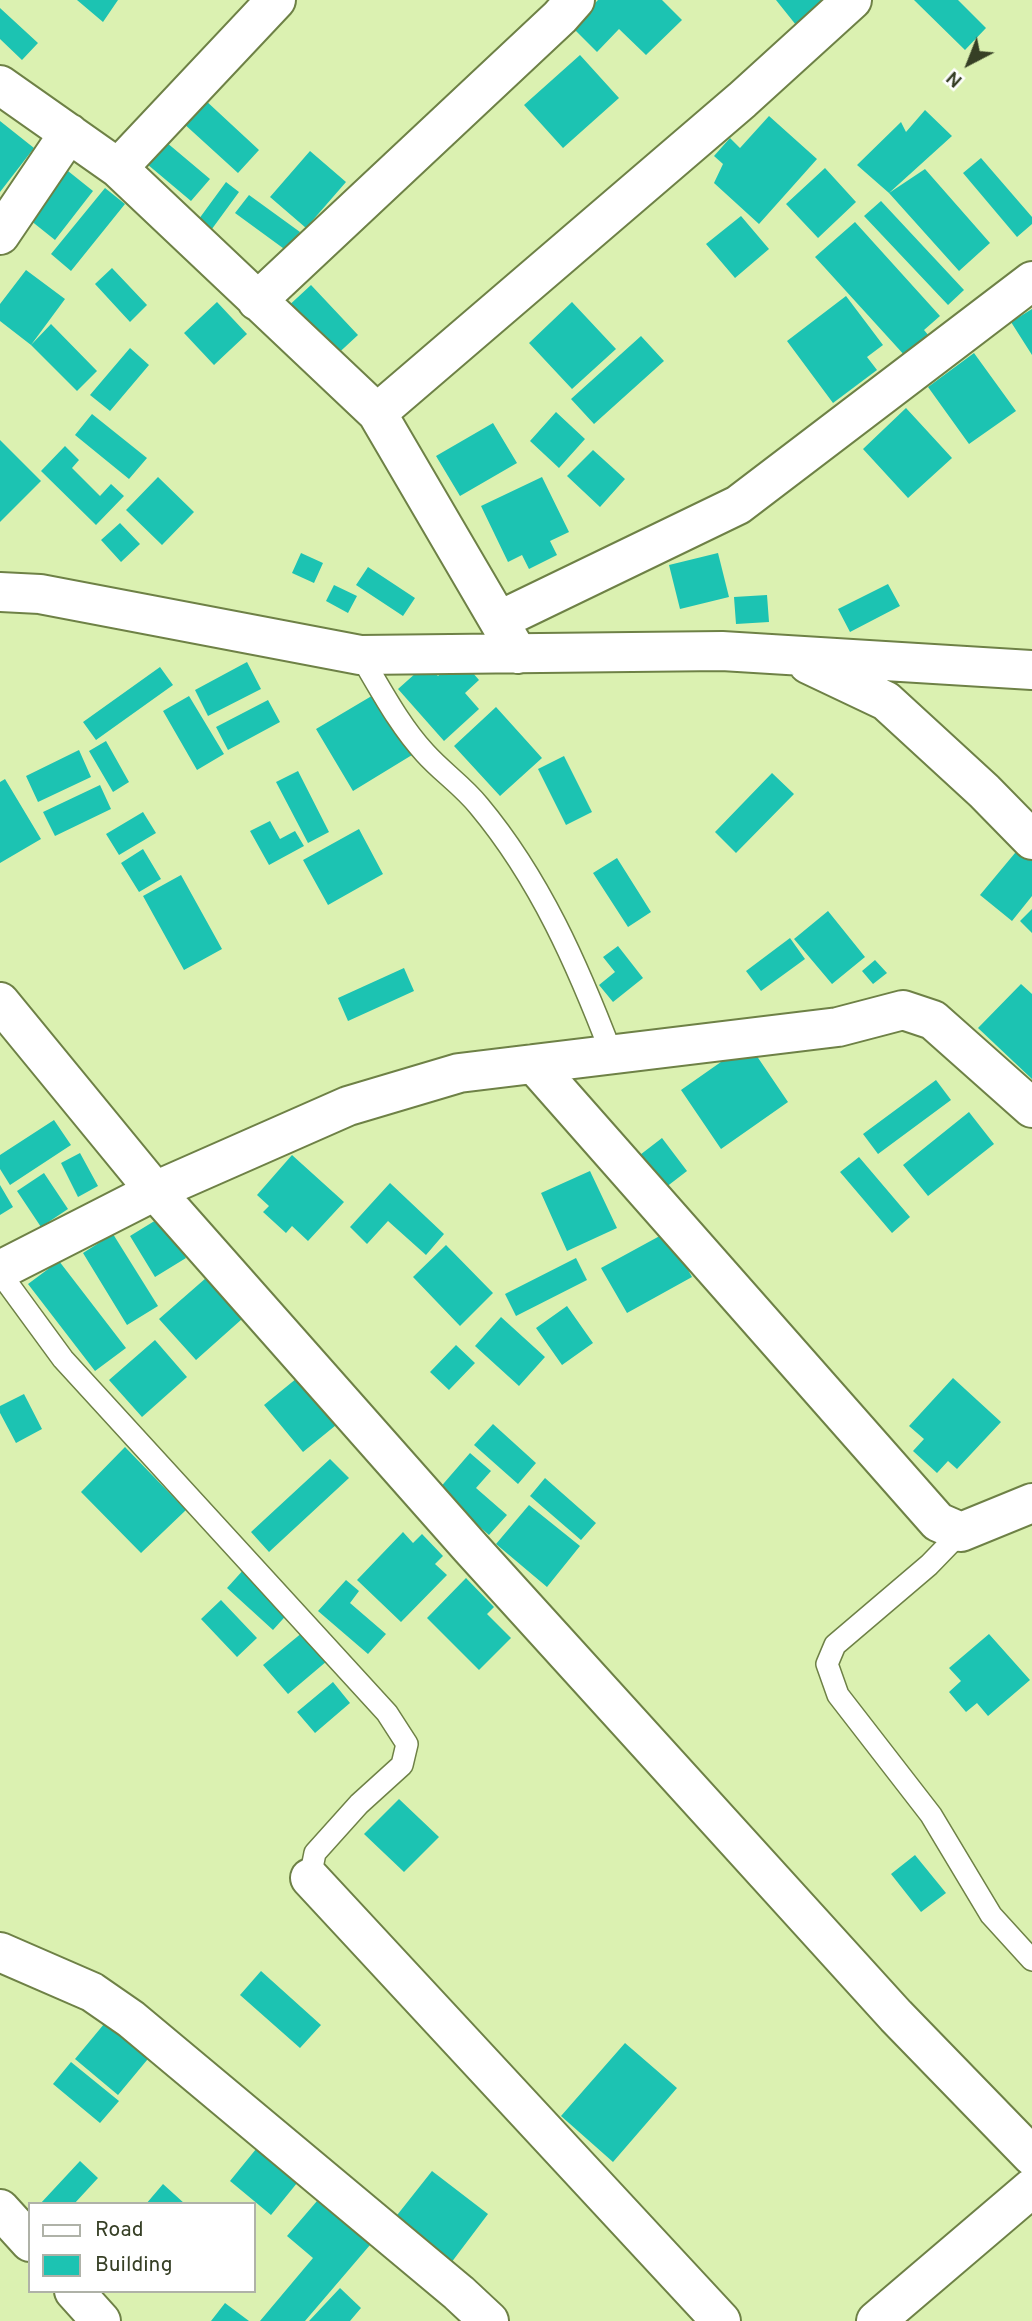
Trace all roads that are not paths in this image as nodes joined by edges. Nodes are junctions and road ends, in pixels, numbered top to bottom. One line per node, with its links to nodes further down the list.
1 (276, 0): 6 (street)
2 (575, 0): 9 (street)
3 (852, 0): 10 (street)
4 (0, 85): 5 (street)
5 (69, 133): 6 (street); 7 (street)
6 (118, 168): 9 (street)
7 (0, 235)
8 (1032, 281): 12 (street)
9 (257, 301): 10 (street)
10 (377, 413): 12 (street)
11 (0, 592): 14 (street)
12 (500, 620): 13 (street)
13 (518, 654): 14 (street); 15 (street)
14 (360, 655): 19 (lane)
15 (791, 656): 16 (street); 17 (street)
16 (1032, 670)
17 (1032, 840)
18 (0, 1002): 22 (street)
19 (612, 1055): 20 (street); 21 (street)
20 (534, 1064): 22 (street); 25 (street)
21 (1032, 1108)
22 (155, 1191): 23 (street); 29 (street)
23 (0, 1272): 26 (lane)
24 (1032, 1503): 25 (street)
25 (961, 1532): 28 (lane)
26 (310, 1878): 36 (street)
27 (0, 1952): 35 (street)
28 (1032, 1960)
29 (1032, 2156)
30 (1032, 2188): 37 (street)
31 (0, 2209): 32 (street)
32 (28, 2240)
33 (76, 2293): 34 (street)
34 (101, 2321)
35 (489, 2321)
36 (721, 2321)
37 (876, 2321)

